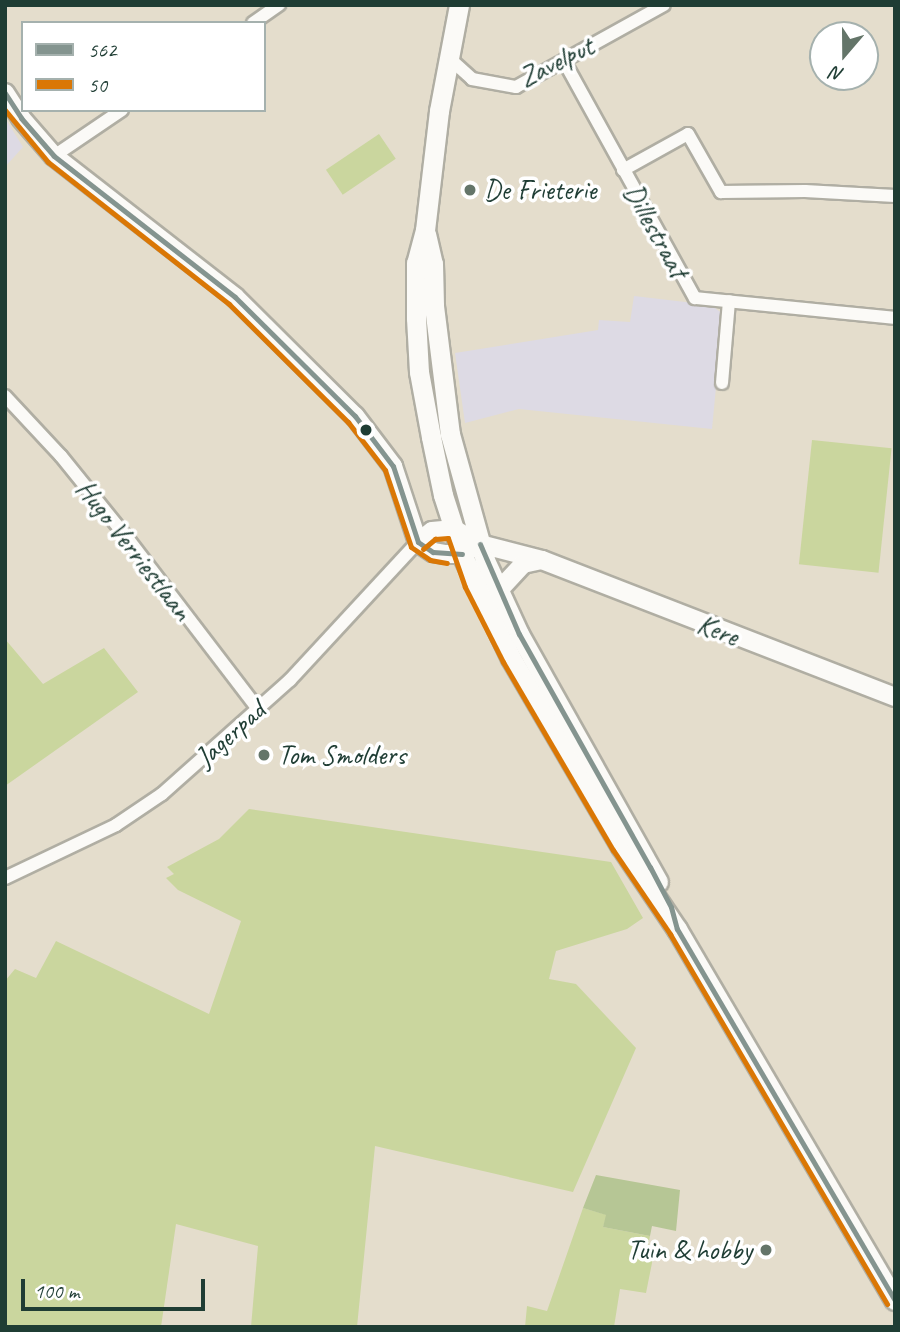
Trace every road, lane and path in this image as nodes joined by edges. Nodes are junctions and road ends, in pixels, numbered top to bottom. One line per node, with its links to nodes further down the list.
1 (279, 5): 4 (street)
2 (459, 5): 5 (main road)
3 (664, 5): 6 (street, Zavelput)
4 (256, 21)
5 (449, 58): 6 (street, Zavelput); 12 (main road)
6 (564, 61): 10 (street, Dillestraat)
7 (5, 93): 9 (street)
8 (119, 112): 9 (street)
9 (54, 156): 18 (street)
10 (623, 170): 11 (street); 13 (street, Dillestraat)
11 (895, 196)
12 (425, 230): 17 (main road); 19 (main road)
13 (729, 301): 14 (street, Dillestraat); 15 (street)
14 (895, 318)
15 (722, 383)
16 (5, 396): 25 (street, Hugo Verriestlaan)
17 (454, 528): 18 (street); 19 (street, Kere); 20 (main road)
18 (418, 541): 20 (street); 25 (street, Jagerpad)
19 (480, 544): 20 (street); 21 (street, Kere); 22 (main road)
20 (462, 554): 24 (main road)
21 (542, 560): 22 (street); 23 (street, Kere)
22 (499, 590): 24 (main road)
23 (895, 697)
24 (548, 703): 27 (main road)
25 (258, 709): 26 (street, Jagerpad)
26 (5, 878)
27 (895, 1300)

